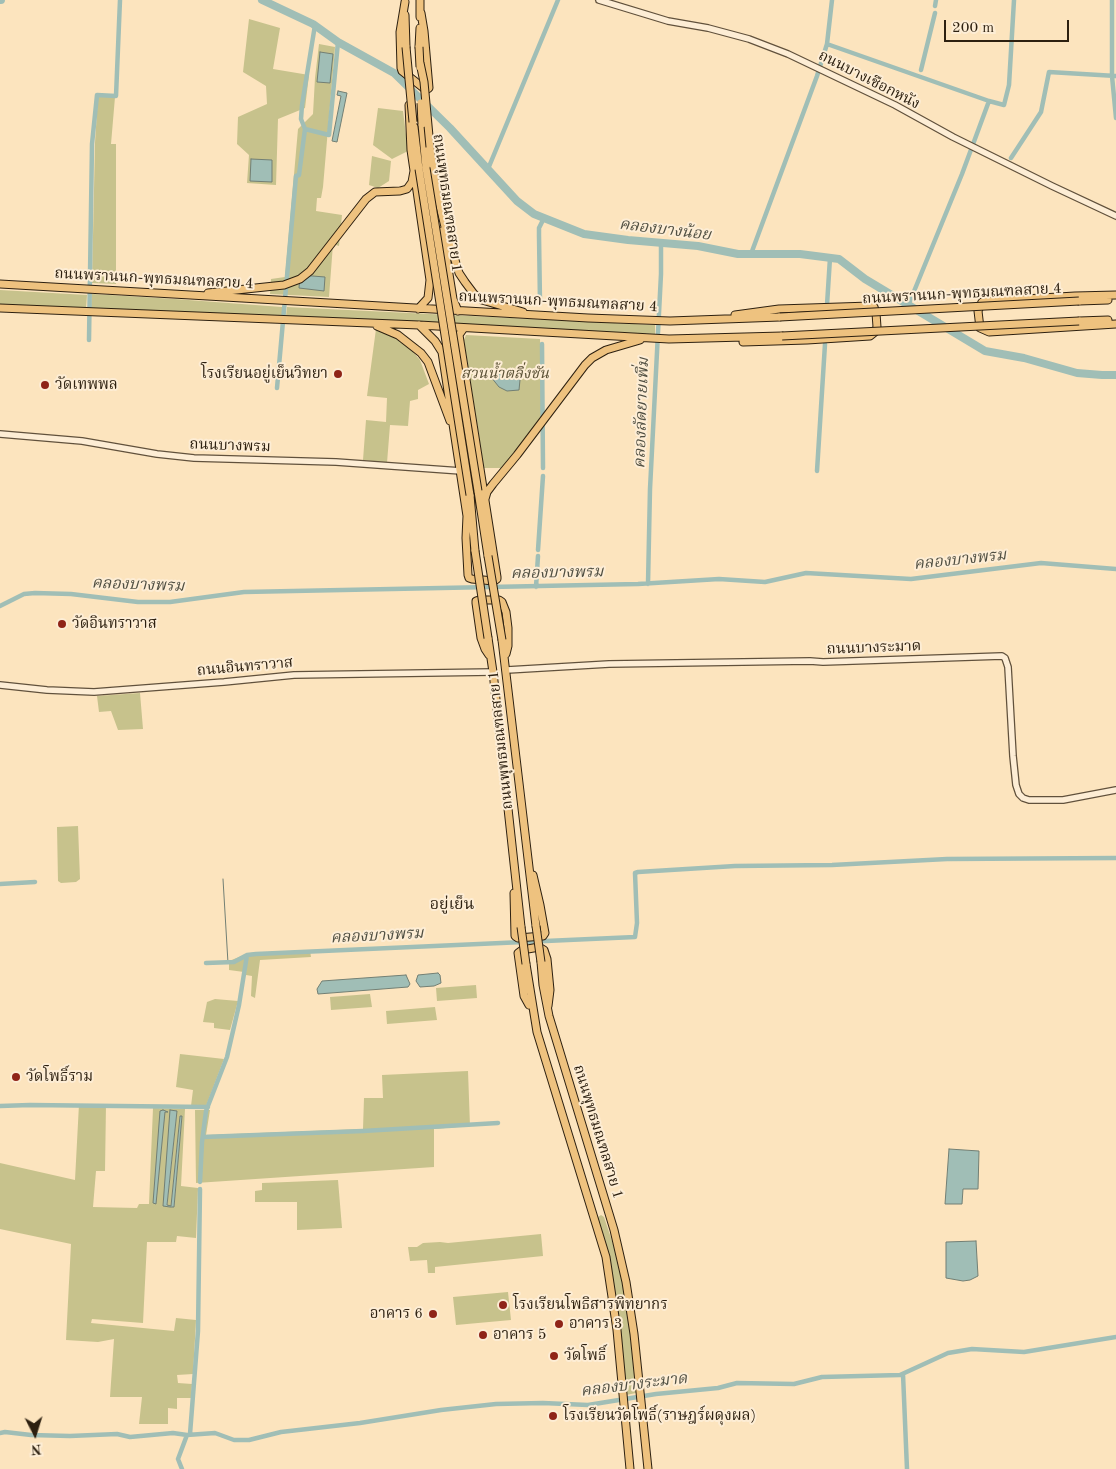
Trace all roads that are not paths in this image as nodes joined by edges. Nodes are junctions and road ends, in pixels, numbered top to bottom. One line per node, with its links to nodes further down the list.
1 (420, 0): 4 (main road, ถนนพุทธมณฑลสาย 1)
2 (599, 0): 8 (street, ถนนบางเชือกหนัง)
3 (405, 1): 4 (main road); 6 (main road, ถนนพุทธมณฑลสาย 1, bridge)
4 (421, 13): 5 (main road, ถนนพุทธมณฑลสาย 1, bridge)
5 (420, 63): 6 (main road, ถนนพุทธมณฑลสาย 1, bridge); 7 (main road, bridge)
6 (420, 169): 9 (main road); 12 (main road); 35 (main road, ถนนพุทธมณฑลสาย 1, bridge); 36 (main road, ถนนพุทธมณฑลสาย 1, bridge)
7 (436, 190): 10 (main road); 18 (main road)
8 (1116, 216)
9 (427, 260): 10 (main road); 16 (main road)
10 (447, 261): 17 (main road)
11 (0, 284): 12 (main road, ถนนพรานนก-พุทธมณฑลสาย 4)
12 (183, 295): 16 (main road, ถนนพรานนก-พุทธมณฑลสาย 4)
13 (1116, 295): 22 (main road)
14 (1116, 300): 19 (main road, ถนนพรานนก-พุทธมณฑลสาย 4, bridge)
15 (0, 308): 21 (main road, ถนนพรานนก-พุทธมณฑลสาย 4)
16 (418, 309): 17 (main road, ถนนพรานนก-พุทธมณฑลสาย 4)
17 (458, 311): 18 (main road, ถนนพรานนก-พุทธมณฑลสาย 4)
18 (536, 315): 19 (main road, ถนนพรานนก-พุทธมณฑลสาย 4)
19 (705, 320): 26 (main road)
20 (1116, 320): 26 (main road, ถนนพรานนก-พุทธมณฑลสาย 4, bridge)
21 (365, 323): 23 (main road, ถนนพรานนก-พุทธมณฑลสาย 4); 30 (main road)
22 (1116, 324)
23 (419, 325): 24 (main road, ถนนพรานนก-พุทธมณฑลสาย 4); 27 (main road)
24 (464, 328): 25 (main road, ถนนพรานนก-พุทธมณฑลสาย 4); 28 (main road)
25 (650, 338): 26 (main road, ถนนพรานนก-พุทธมณฑลสาย 4); 32 (main road)
26 (709, 339)
27 (446, 379): 28 (main road); 30 (main road)
28 (466, 379): 32 (main road)
29 (0, 434): 31 (street, ถนนบางพรม)
30 (455, 435): 31 (main road)
31 (461, 471): 34 (main road)
32 (485, 500): 33 (main road)
33 (486, 510): 34 (main road); 35 (main road)
34 (467, 516): 36 (main road)
35 (484, 530): 37 (main road, ถนนพุทธมณฑลสาย 1, bridge)
36 (475, 548): 38 (main road, ถนนพุทธมณฑลสาย 1, bridge)
37 (505, 657): 38 (main road); 39 (main road, ถนนพุทธมณฑลสาย 1)
38 (490, 658): 40 (main road, ถนนพุทธมณฑลสาย 1)
39 (507, 670): 42 (street, ถนนบางระมาด); 43 (main road, ถนนพุทธมณฑลสาย 1)
40 (493, 672): 41 (street, ถนนอินทราวาส); 44 (main road, ถนนพุทธมณฑลสาย 1)
41 (0, 685)
42 (1116, 790)
43 (530, 870): 44 (main road); 45 (main road, ถนนพุทธมณฑลสาย 1, bridge)
44 (516, 874): 46 (main road, ถนนพุทธมณฑลสาย 1, bridge)
45 (547, 1008): 46 (main road); 47 (main road, ถนนพุทธมณฑลสาย 1)
46 (532, 1012): 48 (main road, ถนนพุทธมณฑลสาย 1)
47 (601, 1187): 48 (main road); 49 (main road, ถนนพุทธมณฑลสาย 1)
48 (588, 1196): 50 (main road, ถนนพุทธมณฑลสาย 1)
49 (611, 1220): 50 (main road); 52 (main road, ถนนพุทธมณฑลสาย 1)
50 (597, 1226): 51 (main road, ถนนพุทธมณฑลสาย 1)
51 (630, 1469)
52 (648, 1469)

